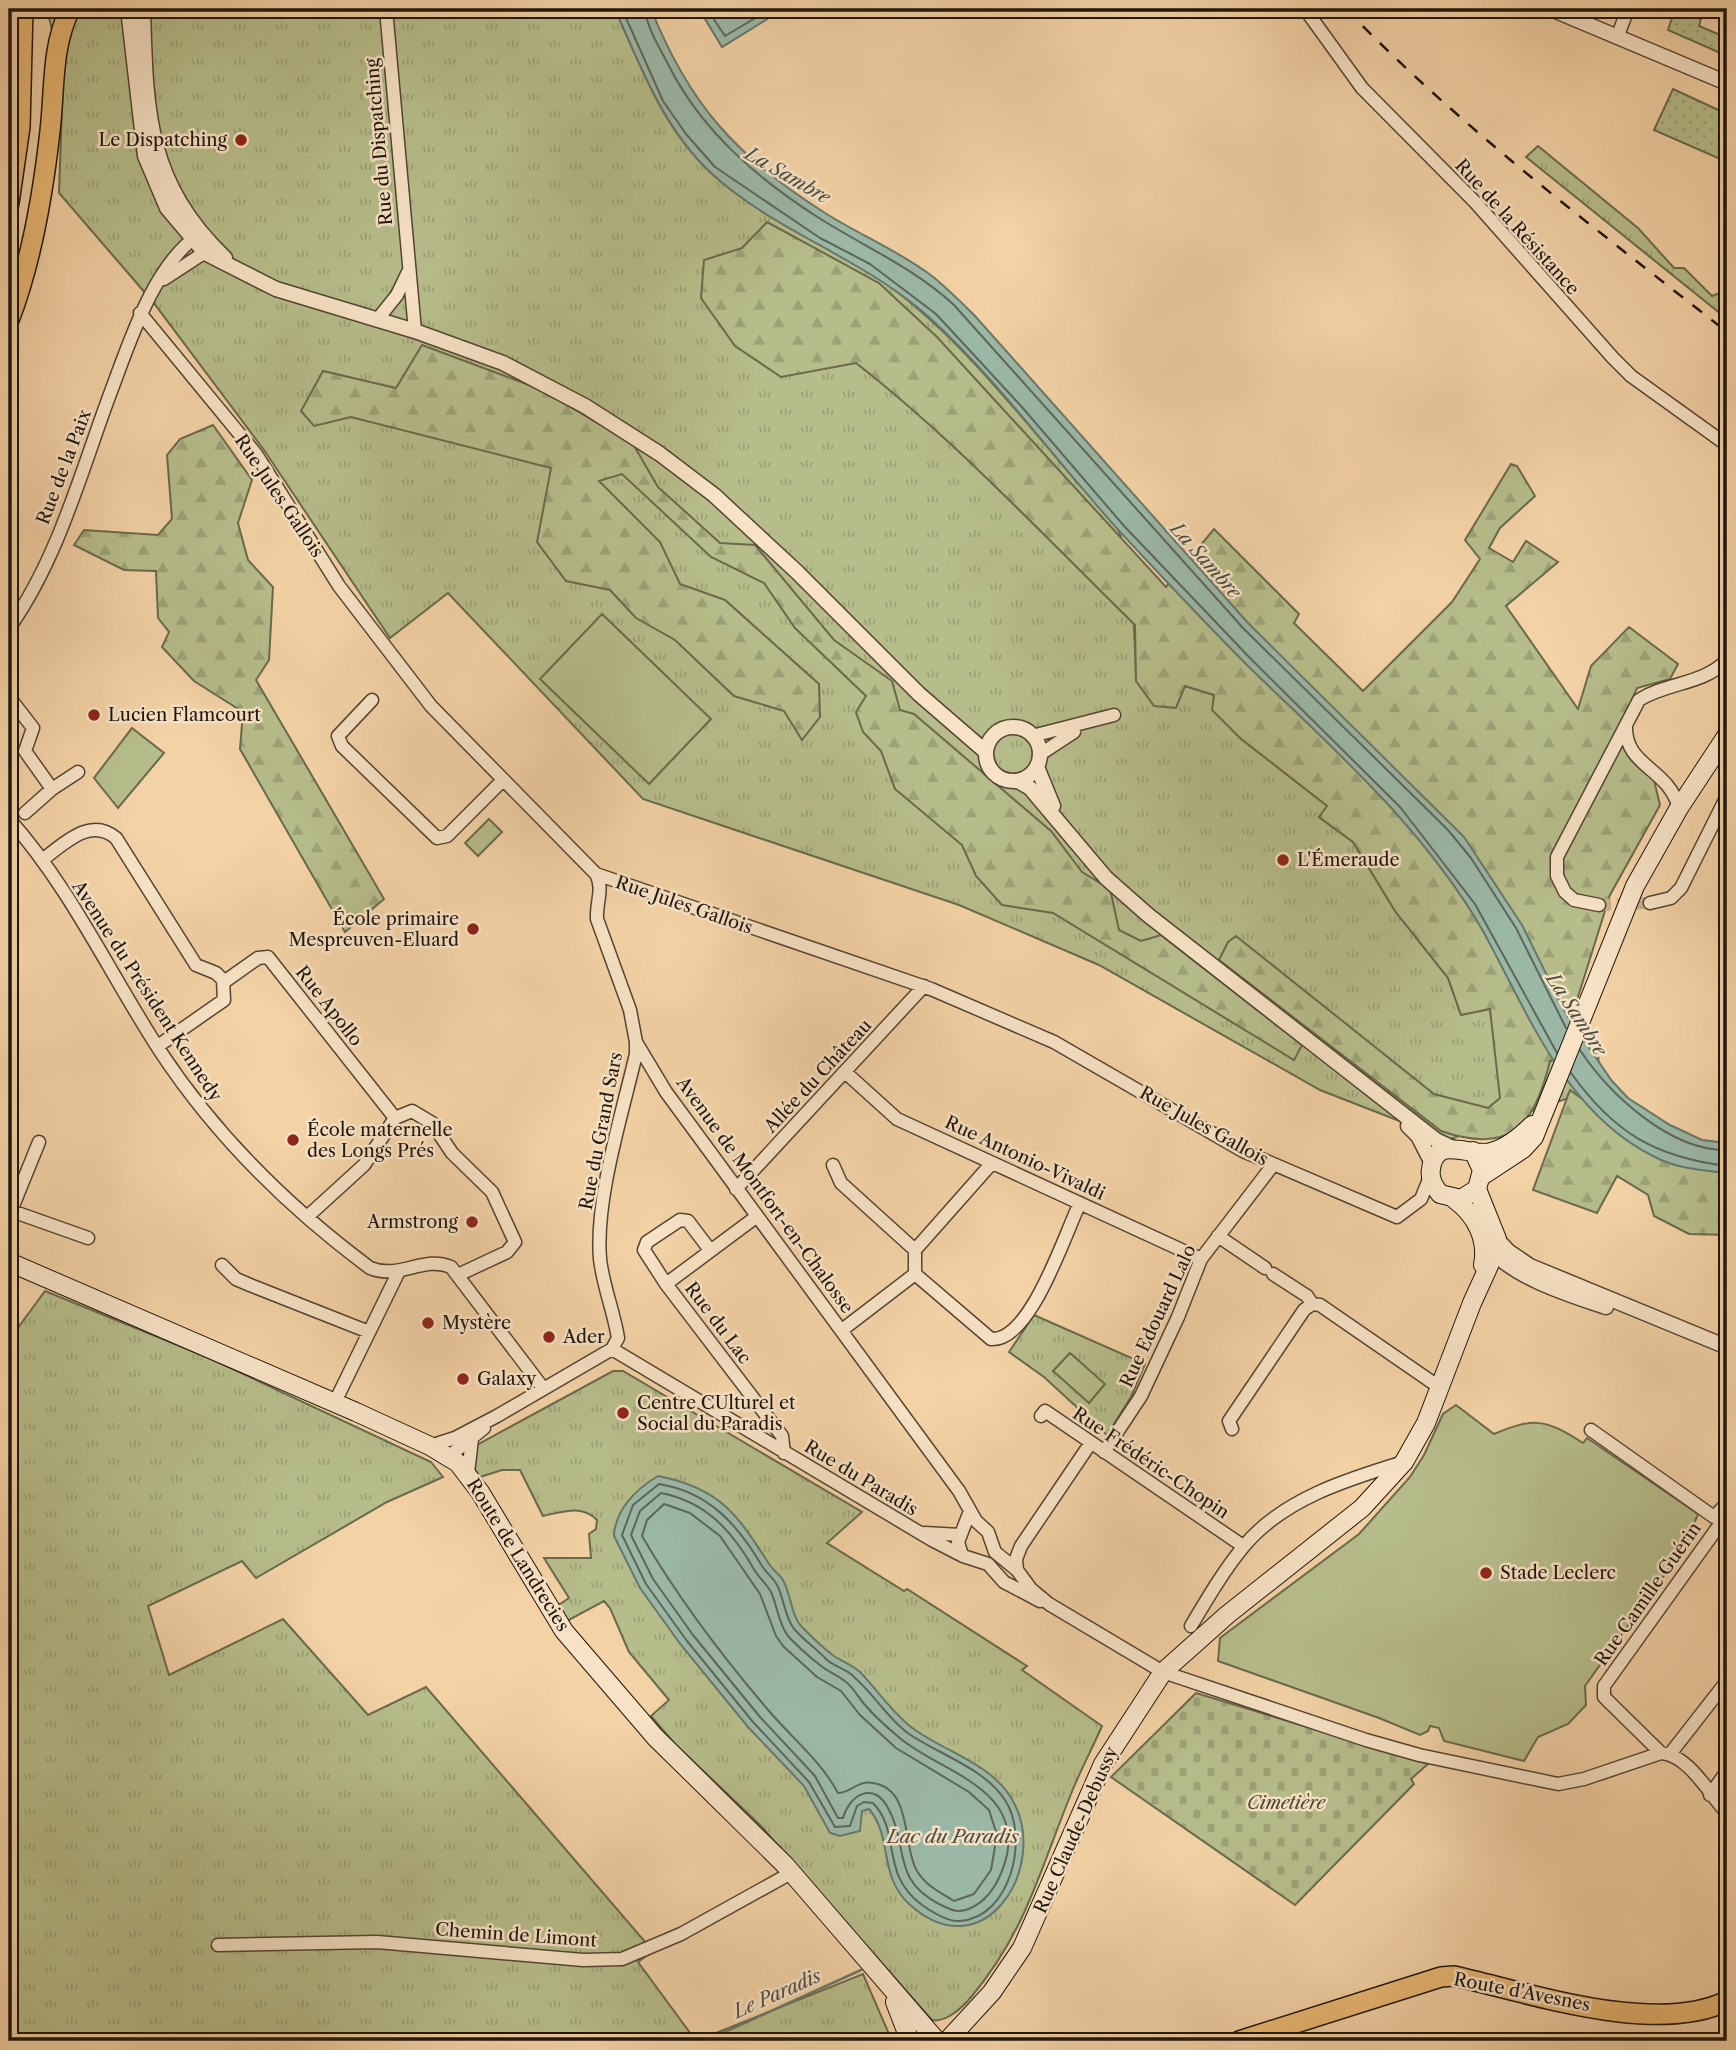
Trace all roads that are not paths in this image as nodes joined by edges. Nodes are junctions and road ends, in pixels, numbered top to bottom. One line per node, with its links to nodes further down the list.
1 (9, 9): 11 (main road)
2 (23, 9): 13 (main road)
3 (70, 9): 20 (main road)
4 (128, 9): 14 (street)
5 (143, 9): 14 (street)
6 (386, 9): 16 (street, Rue du Dispatching)
7 (1305, 9): 24 (street, Rue de la Résistance)
8 (1551, 9): 10 (street)
9 (1628, 9): 10 (street)
10 (1618, 35): 12 (street)
11 (9, 59)
12 (1727, 83)
13 (9, 203)
14 (196, 237): 15 (street); 17 (street)
15 (209, 249): 17 (street); 21 (street)
16 (408, 271): 18 (street, Rue du Dispatching); 21 (street)
17 (161, 281): 19 (street)
18 (411, 299): 22 (street); 23 (street, Rue du Dispatching)
19 (140, 313): 25 (street, Rue de la Paix); 40 (street, Rue Jules Gallois)
20 (9, 320)
21 (377, 320): 22 (street)
22 (394, 325): 23 (street)
23 (415, 331): 30 (street)
24 (1727, 445)
25 (9, 628)
26 (1727, 660): 31 (street)
27 (9, 697): 43 (street)
28 (372, 700): 40 (street)
29 (1114, 715): 32 (street)
30 (950, 720): 33 (street); 36 (street)
31 (1626, 721): 42 (street); 52 (street)
32 (1093, 723): 35 (street); 37 (street)
33 (995, 733): 35 (street); 36 (street)
34 (1727, 734): 39 (main road)
35 (1032, 736): 37 (street)
36 (986, 752): 41 (street)
37 (1038, 761): 41 (street); 48 (street)
38 (78, 772): 43 (street)
39 (1700, 778): 42 (street); 45 (main road)
40 (503, 780): 50 (street, Rue Jules Gallois)
41 (1018, 781): 48 (street)
42 (1667, 781): 45 (street)
43 (52, 789): 46 (street)
44 (1727, 796): 51 (street)
45 (1679, 808): 59 (main road)
46 (25, 813)
47 (9, 819): 49 (street, Avenue du Président Kennedy)
48 (1064, 826): 58 (street)
49 (42, 860): 53 (street); 56 (street, Avenue du Président Kennedy)
50 (596, 874): 54 (street, Rue Jules Gallois); 55 (street, Avenue de Montfort-en-Chalosse)
51 (1650, 903)
52 (1599, 905)
53 (224, 982): 56 (street); 60 (street, Rue Apollo)
54 (924, 986): 57 (street, Allée du Château); 66 (street, Rue Jules Gallois)
55 (636, 1042): 69 (street, Avenue de Montfort-en-Chalosse); 95 (street, Rue du Grand Sars)
56 (158, 1046): 74 (street, Avenue du Président Kennedy)
57 (845, 1072): 64 (street, Rue Antonio-Vivaldi); 69 (street, Allée du Château)
58 (1347, 1072): 62 (street); 67 (street)
59 (1549, 1103): 63 (main road); 68 (main road)
60 (395, 1118): 74 (street); 86 (street)
61 (39, 1142): 73 (street)
62 (1452, 1147): 63 (main road); 67 (main road)
63 (1473, 1151): 68 (main road)
64 (992, 1163): 71 (street, Rue Antonio-Vivaldi); 80 (street)
65 (833, 1165): 80 (street)
66 (1273, 1165): 72 (street, Rue Jules Gallois); 76 (street, Rue Edouard Lalo)
67 (1431, 1170): 70 (main road); 72 (street)
68 (1480, 1183): 70 (main road); 78 (main road)
69 (736, 1189): 75 (street, Avenue de Montfort-en-Chalosse)
70 (1447, 1197): 72 (street); 78 (main road)
71 (1080, 1203): 81 (street, Rue Antonio-Vivaldi); 85 (street)
72 (1415, 1205)
73 (10, 1210): 77 (street)
74 (307, 1217): 84 (street, Avenue du Président Kennedy)
75 (756, 1217): 79 (street, Rue du Lac); 92 (street, Avenue de Montfort-en-Chalosse)
76 (1218, 1236): 81 (street, Rue Edouard Lalo); 90 (street)
77 (88, 1238)
78 (1492, 1244): 88 (street); 89 (street); 96 (main road, Rue Claude-Debussy)
79 (710, 1250): 87 (street, Rue du Lac); 87 (street, Rue du Lac)
80 (915, 1250): 85 (street)
81 (1201, 1259): 106 (street, Rue Edouard Lalo)
82 (9, 1262): 98 (main road, Route de Landrecies)
83 (222, 1265): 93 (street)
84 (398, 1273): 86 (street, Avenue du Président Kennedy); 93 (street)
85 (915, 1274): 92 (street)
86 (458, 1275): 97 (street)
87 (666, 1284): 107 (street, Rue du Lac)
88 (1553, 1287): 89 (street); 91 (street)
89 (1615, 1302): 91 (street)
90 (1312, 1304): 96 (street); 101 (street)
91 (1655, 1319): 94 (street)
92 (842, 1330): 112 (street, Avenue de Montfort-en-Chalosse)
93 (369, 1332): 98 (street)
94 (1727, 1347)
95 (612, 1349): 97 (street); 107 (street, Rue du Paradis)
96 (1439, 1387): 109 (main road, Rue Claude-Debussy)
97 (542, 1388): 99 (street)
98 (334, 1404): 105 (main road, Route de Landrecies)
99 (497, 1416): 103 (street); 105 (street)
100 (1041, 1416): 104 (street, Rue Frédéric-Chopin)
101 (1232, 1429)
102 (1591, 1430): 113 (street)
103 (472, 1440): 108 (street); 110 (street)
104 (1090, 1444): 106 (street, Rue Frédéric-Chopin); 117 (street)
105 (430, 1446): 108 (main road, Route de Landrecies)
106 (1104, 1452): 118 (street, Rue Frédéric-Chopin)
107 (785, 1453): 115 (street, Rue du Paradis)
108 (448, 1457): 110 (main road, Route de Landrecies)
109 (1404, 1462): 118 (street); 123 (main road, Rue Claude-Debussy)
110 (468, 1473): 129 (main road, Route de Landrecies)
111 (1727, 1503): 113 (street, Rue Camille Guérin)
112 (970, 1511): 114 (street, Avenue de Montfort-en-Chalosse); 116 (street)
113 (1720, 1526): 125 (street, Rue Camille Guérin)
114 (983, 1528): 116 (street, Rue du Paradis); 119 (street, Avenue de Montfort-en-Chalosse)
115 (918, 1532): 116 (street, Rue du Paradis); 120 (street, Rue du Paradis)
116 (962, 1532): 120 (street)
117 (1021, 1546): 119 (street); 121 (street)
118 (1243, 1546): 122 (street)
119 (994, 1547): 121 (street, Avenue de Montfort-en-Chalosse)
120 (963, 1556): 121 (street, Rue du Paradis)
121 (1017, 1578): 123 (street)
122 (1191, 1626)
123 (1163, 1672): 125 (street); 135 (main road, Rue Claude-Debussy)
124 (1727, 1681): 125 (street)
125 (1665, 1754): 127 (street)
126 (1727, 1772): 127 (street)
127 (1710, 1795): 128 (street)
128 (1727, 1813)
129 (792, 1873): 130 (street, Chemin de Limont); 131 (main road, Route de Landrecies)
130 (218, 1945)
131 (882, 1977): 133 (main road); 134 (main road, Route de Landrecies)
132 (1727, 2001): 136 (main road, Route d'Avesnes)
133 (910, 2041)
134 (937, 2041)
135 (947, 2041)
136 (1239, 2041)

